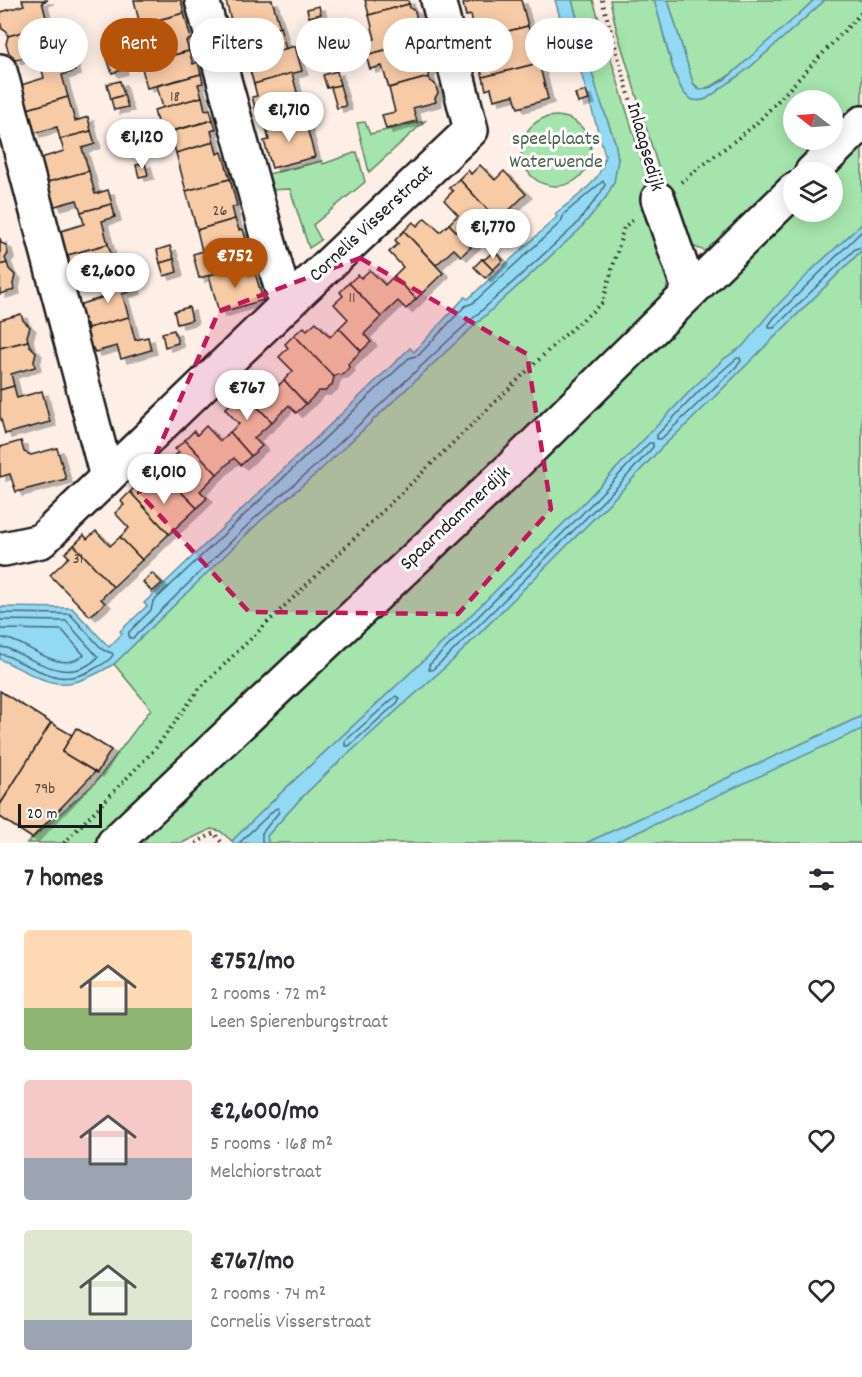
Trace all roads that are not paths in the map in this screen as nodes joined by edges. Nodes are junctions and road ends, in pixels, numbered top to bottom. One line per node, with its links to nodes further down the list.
1 (202, 0): 9 (street)
2 (438, 0): 9 (street, Cornelis Visserstraat)
3 (0, 71): 10 (street)
4 (862, 123): 5 (street)
5 (822, 162)
6 (658, 199): 8 (street, Inlaagsedijk)
7 (783, 201): 8 (street, Spaarndammerdijk)
8 (690, 292): 12 (street, Spaarndammerdijk)
9 (286, 305): 10 (street, Cornelis Visserstraat)
10 (107, 477): 11 (street, Cornelis Visserstraat)
11 (3, 549)
12 (114, 843)

